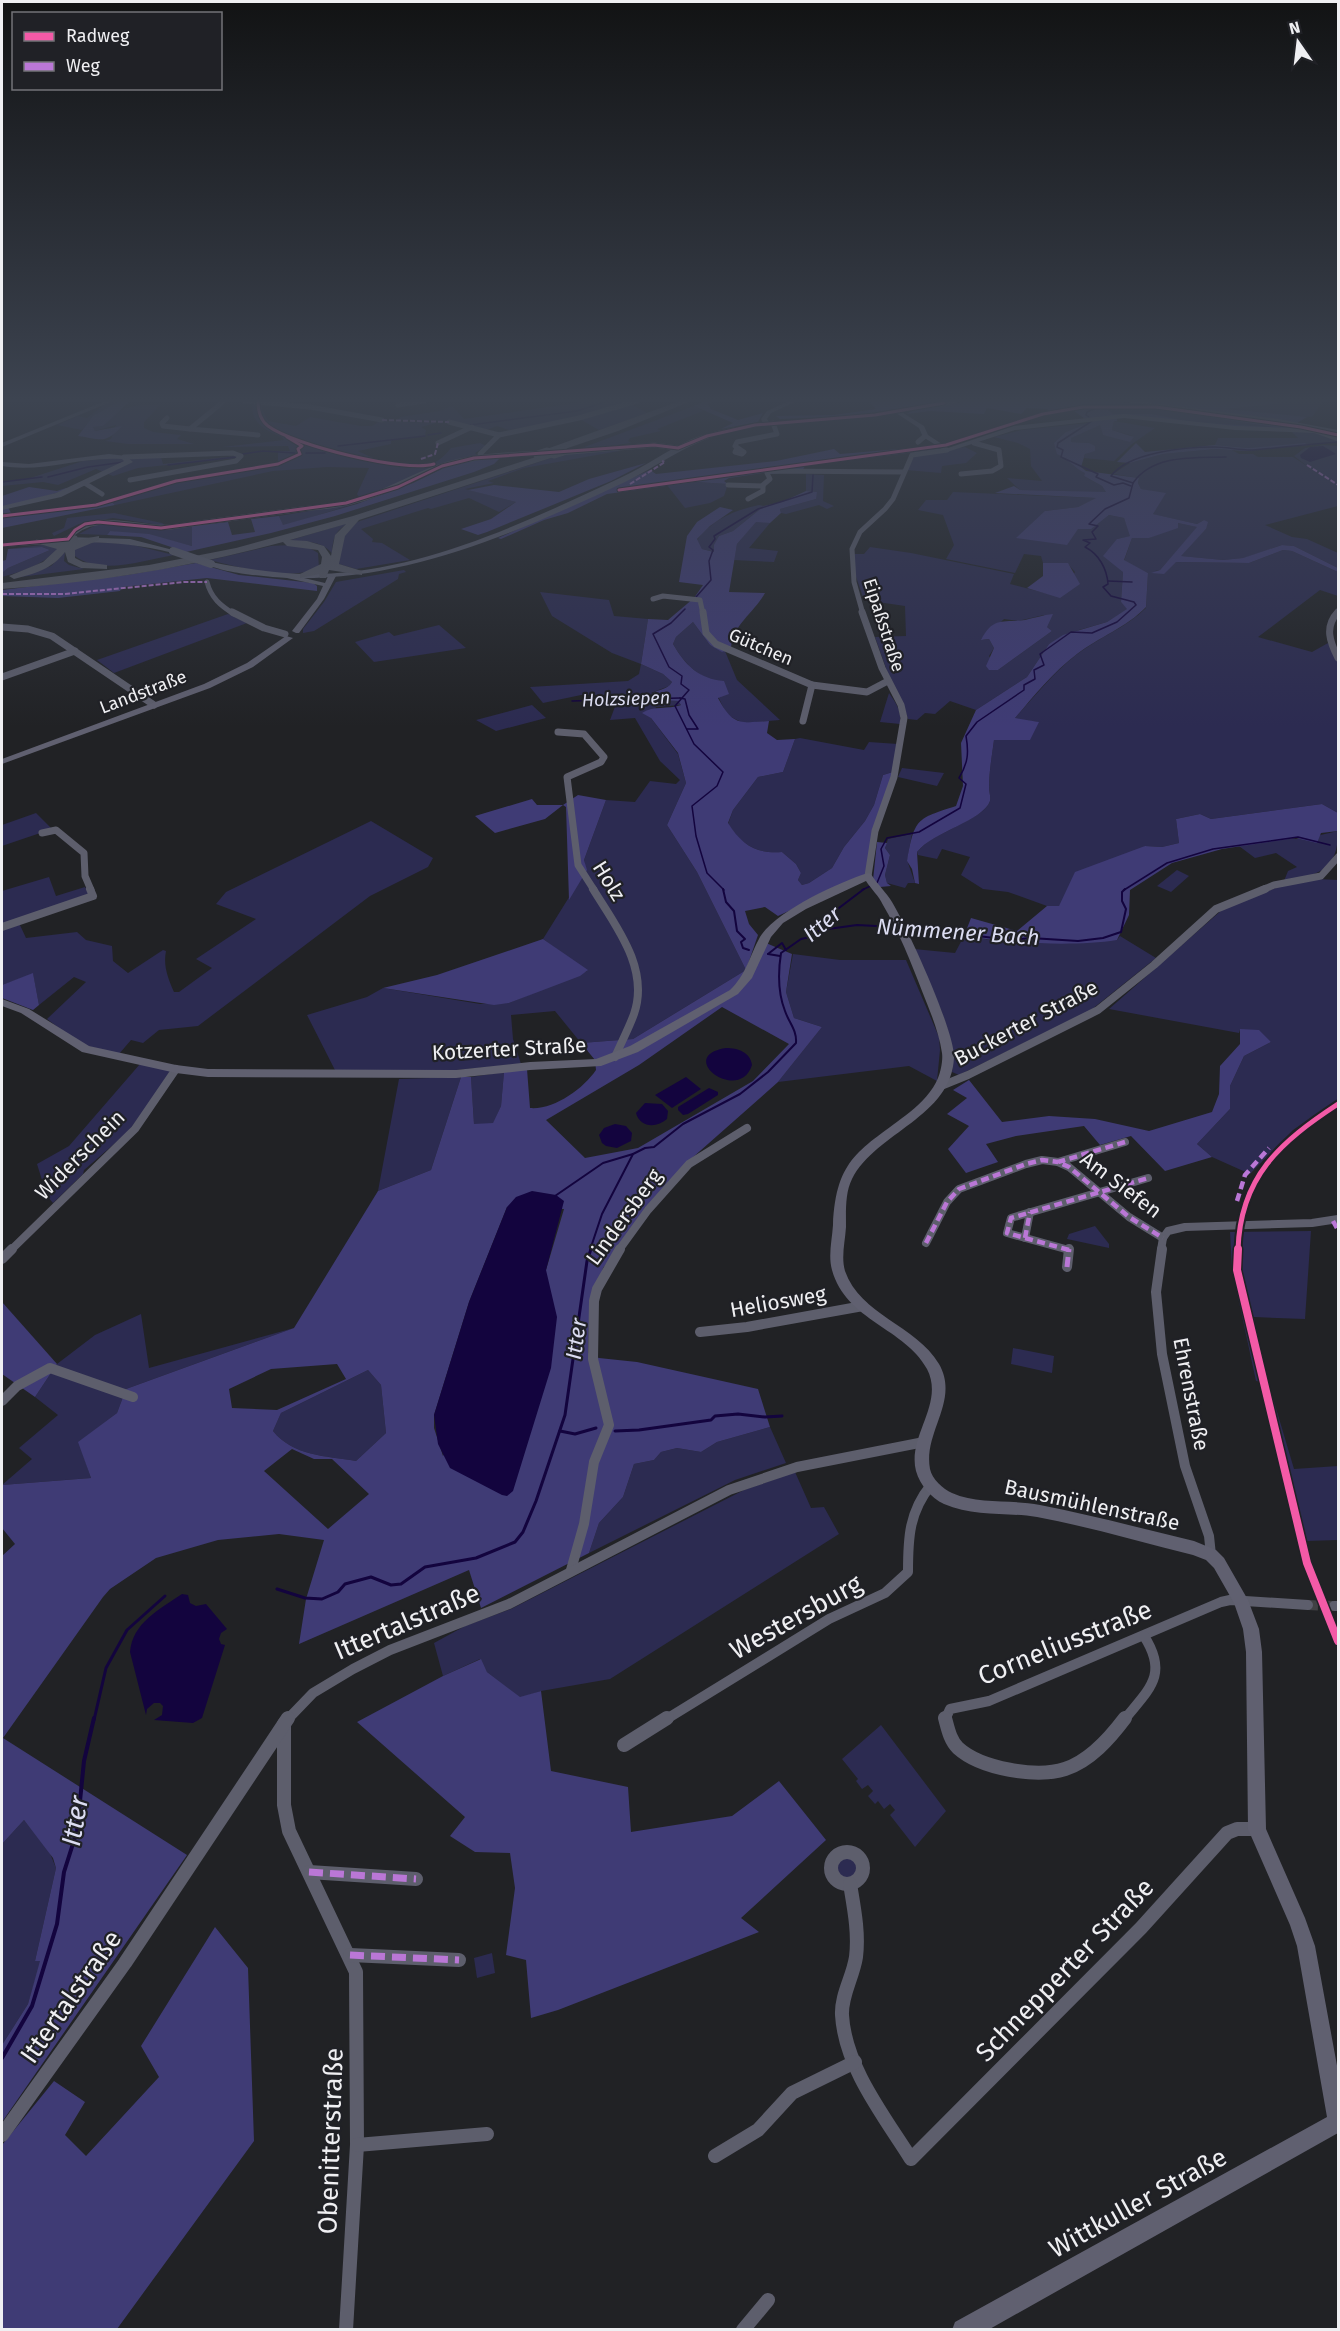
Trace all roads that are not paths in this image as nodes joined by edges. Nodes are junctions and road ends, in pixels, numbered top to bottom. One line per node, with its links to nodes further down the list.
1 (309, 510): 9 (street)
2 (362, 510): 12 (highway)
3 (383, 510): 11 (highway)
4 (386, 510): 16 (highway)
5 (554, 510): 13 (main road)
6 (884, 510): 27 (street, Eipaßstraße)
7 (96, 538): 9 (highway); 14 (main road, bridge)
8 (39, 541): 9 (highway); 10 (main road)
9 (69, 543): 12 (highway); 17 (highway)
10 (2, 545)
11 (236, 551): 16 (highway); 19 (highway)
12 (126, 566): 17 (highway)
13 (359, 573): 16 (highway)
14 (290, 576): 15 (main road); 16 (street)
15 (303, 576): 16 (highway)
16 (327, 576): 23 (street, Landstraße)
17 (2, 580)
18 (207, 582): 23 (street)
19 (2, 586)
20 (653, 599): 28 (street, Gütchen)
21 (1338, 612): 25 (street)
22 (2, 627): 24 (street)
23 (287, 636): 29 (street, Landstraße)
24 (75, 651): 26 (street); 29 (street)
25 (1338, 658)
26 (2, 677)
27 (886, 682): 28 (street, Gütchen); 35 (street, Eipaßstraße)
28 (812, 685): 30 (street)
29 (154, 705): 32 (street, Landstraße)
30 (803, 721)
31 (558, 732): 38 (street, Holz)
32 (2, 762)
33 (42, 833): 36 (street)
34 (1338, 857): 40 (street, Buckerter Straße)
35 (871, 882): 38 (street, Kotzerter Straße); 40 (street)
36 (2, 927)
37 (2, 1002): 39 (street, Kotzerter Straße)
38 (615, 1058): 39 (street, Kotzerter Straße)
39 (176, 1069): 51 (street, Widerschein)
40 (941, 1086): 53 (street)
41 (747, 1128): 60 (street, Lindersberg)
42 (1125, 1142): 43 (street, Am Siefen)
43 (1058, 1162): 45 (street, Am Siefen); 50 (street, Am Siefen)
44 (1148, 1178): 45 (street)
45 (1099, 1192): 46 (street); 49 (street, Am Siefen)
46 (1030, 1212): 48 (street); 48 (street)
47 (1338, 1219): 49 (street)
48 (1025, 1238): 52 (street)
49 (1163, 1238): 59 (street, Ehrenstraße)
50 (926, 1243)
51 (2, 1259)
52 (1067, 1267)
53 (863, 1306): 54 (street, Heliosweg); 57 (street)
54 (700, 1332)
55 (133, 1397): 56 (street)
56 (2, 1401)
57 (924, 1442): 58 (street); 60 (street, Ittertalstraße)
58 (931, 1485): 59 (street, Bausmühlenstraße); 65 (street, Westersburg)
59 (1211, 1555): 61 (street)
60 (571, 1570): 64 (street, Ittertalstraße)
61 (1240, 1600): 62 (street, Corneliusstraße); 63 (street, Corneliusstraße); 66 (street)
62 (1308, 1605)
63 (1144, 1636): 63 (street, Corneliusstraße)
64 (284, 1723): 67 (street, Obenitterstraße); 75 (street, Ittertalstraße)
65 (624, 1745)
66 (1257, 1829): 72 (street, Schnepperter Straße); 73 (street)
67 (309, 1872): 68 (street); 70 (street, Obenitterstraße)
68 (416, 1879)
69 (850, 1884): 72 (street)
70 (350, 1955): 71 (street); 76 (street, Obenitterstraße)
71 (459, 1960)
72 (855, 2062): 77 (street)
73 (1338, 2123): 81 (street, Wittkuller Straße)
74 (487, 2134): 76 (street)
75 (2, 2135)
76 (357, 2145): 79 (street, Obenitterstraße)
77 (715, 2156)
78 (768, 2300): 80 (street)
79 (346, 2330)
80 (743, 2330)
81 (963, 2330)

